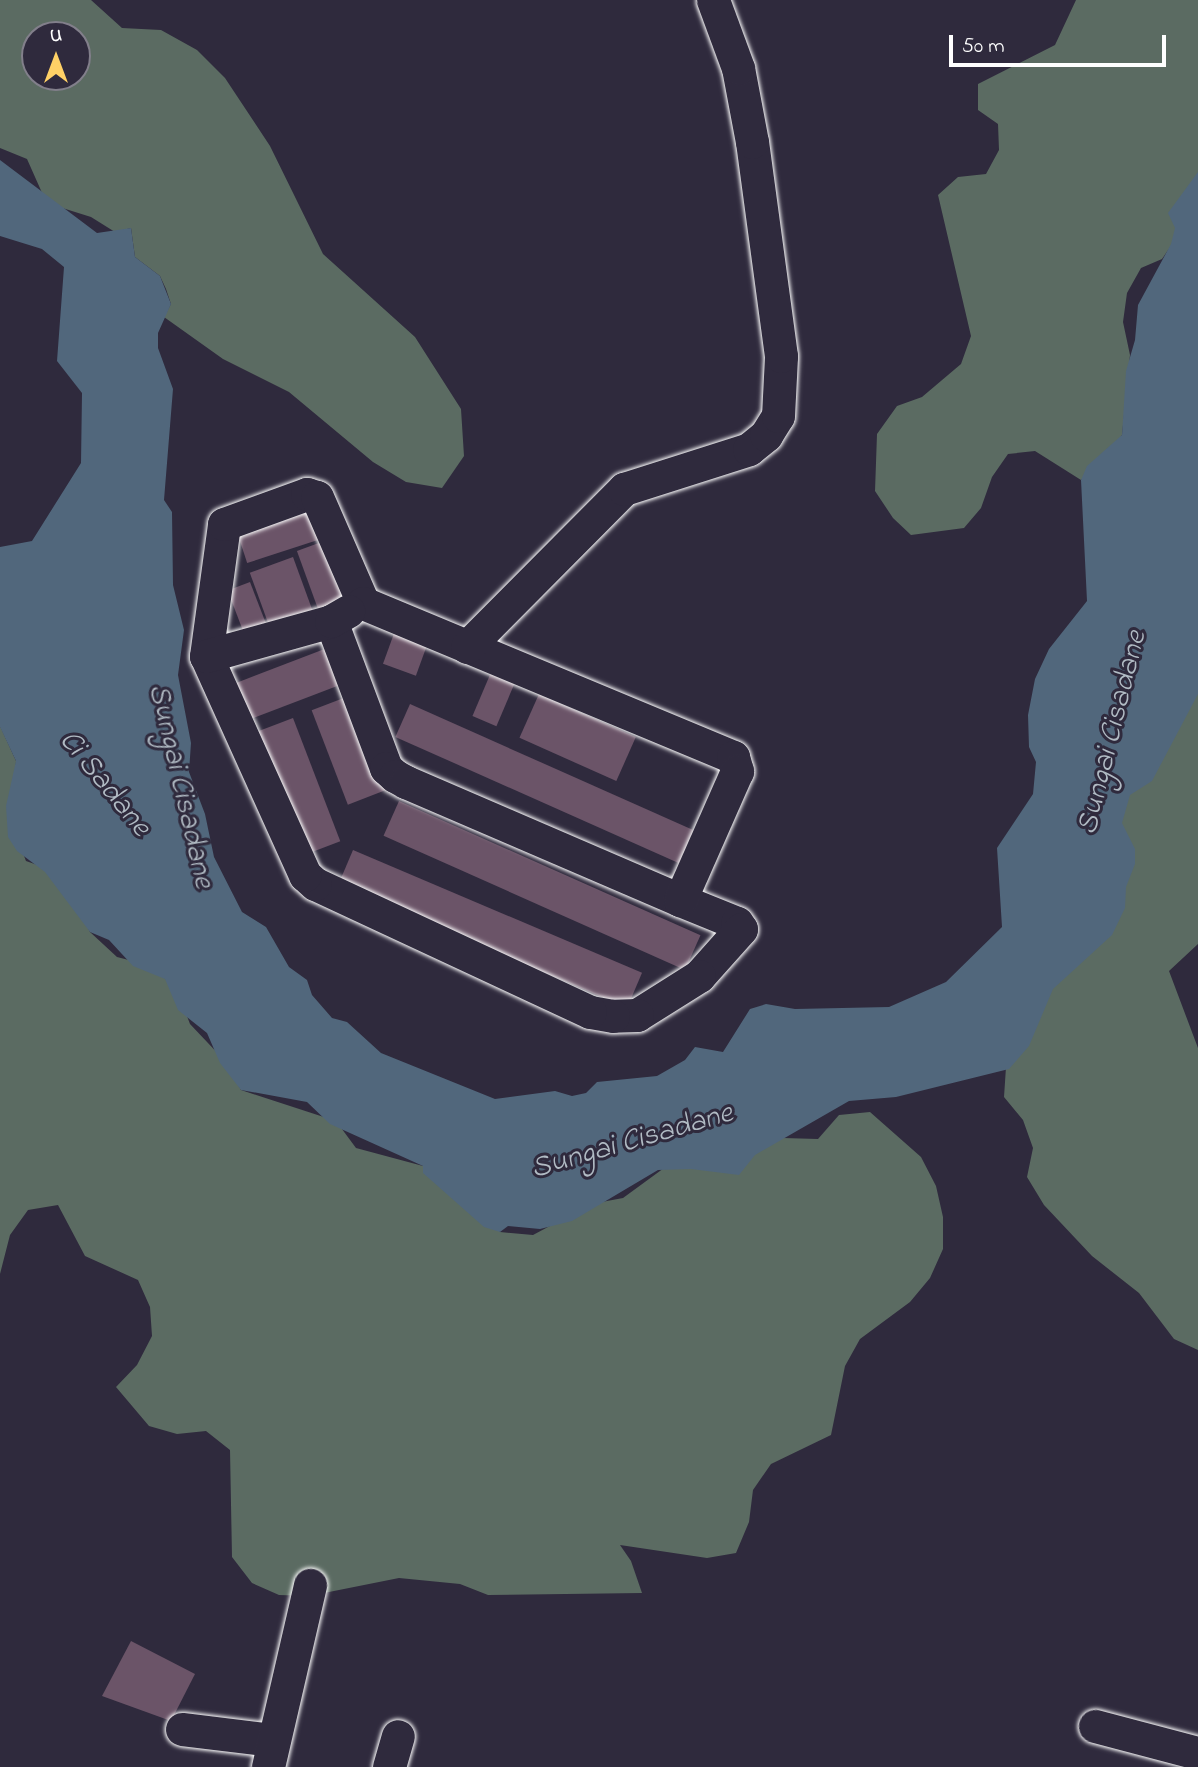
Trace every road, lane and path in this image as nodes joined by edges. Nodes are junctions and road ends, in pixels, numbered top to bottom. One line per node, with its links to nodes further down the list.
1 (713, 0): 4 (street)
2 (362, 603): 3 (street); 4 (street); 5 (street)
3 (331, 621): 5 (street); 6 (street)
4 (467, 647): 6 (street)
5 (206, 656): 6 (street)
6 (680, 900)
7 (310, 1585): 11 (street)
8 (1096, 1726): 10 (street)
9 (182, 1729): 11 (street)
10 (1198, 1753): 12 (street)
11 (271, 1754)
12 (1193, 1767)

